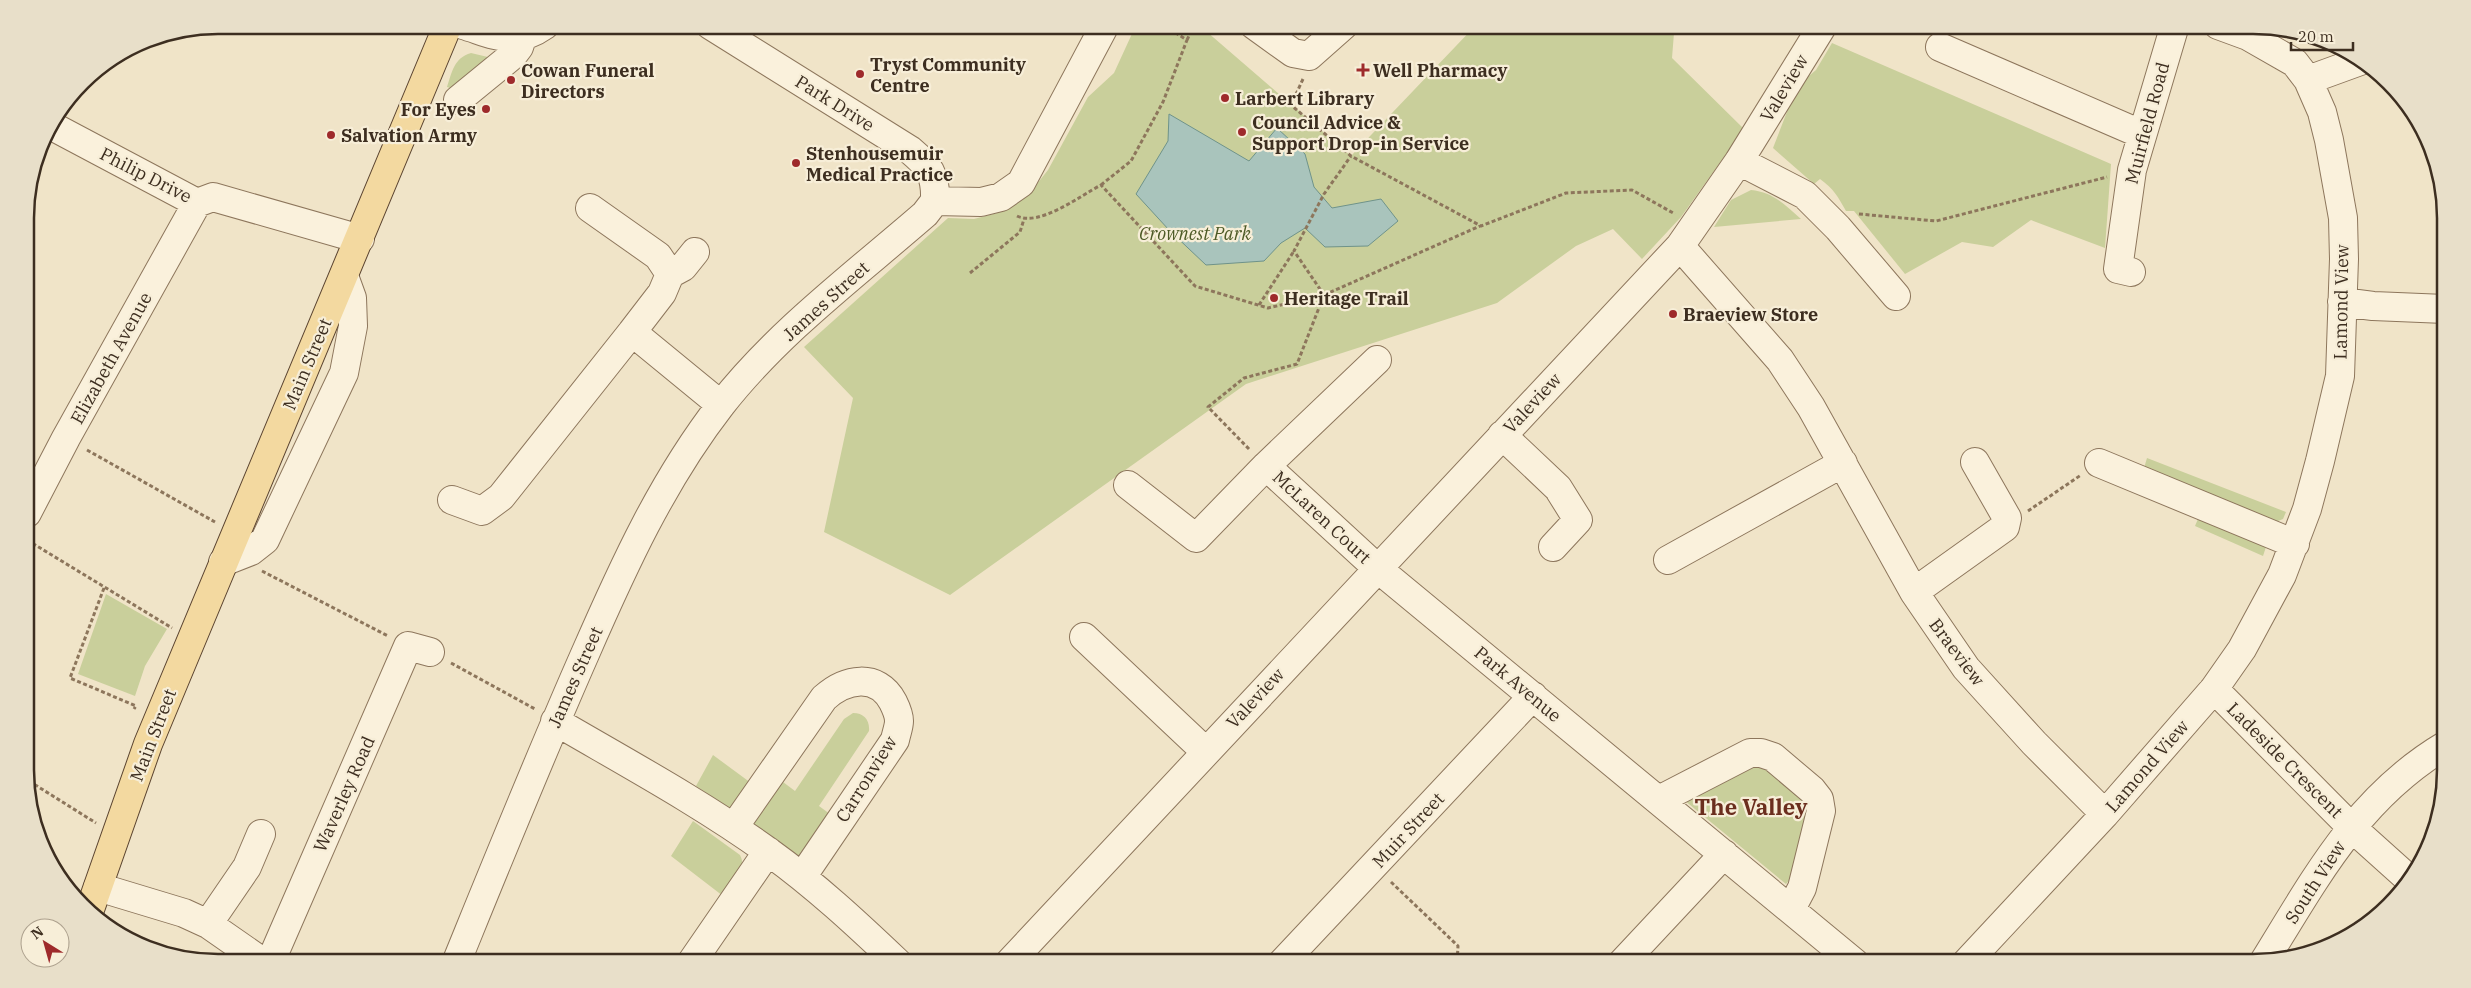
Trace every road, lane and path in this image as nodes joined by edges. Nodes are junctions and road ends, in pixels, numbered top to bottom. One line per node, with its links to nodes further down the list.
1 (444, 34): 34 (main road, Main Street)
2 (493, 34): 3 (street)
3 (525, 34)
4 (532, 34): 19 (street)
5 (724, 34): 27 (street, Park Drive)
6 (1100, 34): 26 (street)
7 (1177, 34): 14 (path)
8 (1190, 34): 14 (path)
9 (1267, 34): 16 (street)
10 (1334, 34): 16 (street)
11 (1817, 34): 23 (street, Valeview)
12 (2172, 34): 21 (street, Muirfield Road)
13 (2243, 34): 18 (street)
14 (1187, 40): 25 (path)
15 (1940, 47): 21 (street)
16 (1309, 56): 22 (path)
17 (2351, 62): 18 (street)
18 (2302, 72): 43 (street, Lamond View)
19 (458, 100)
20 (57, 128): 28 (street, Philip Drive)
21 (2141, 134): 24 (street, Muirfield Road)
22 (1351, 156): 31 (path); 35 (path)
23 (1739, 161): 32 (street); 33 (street, Valeview)
24 (2132, 170): 32 (path); 37 (street, Muirfield Road)
25 (1101, 185): 30 (path); 44 (path)
26 (1001, 197): 27 (street); 30 (path)
27 (936, 200): 48 (street, James Street)
28 (197, 203): 34 (street, Philip Drive); 50 (street, Elizabeth Avenue)
29 (590, 208): 39 (street)
30 (1024, 219): 38 (path)
31 (1481, 226): 33 (path); 41 (path)
32 (1838, 228): 42 (street)
33 (1687, 236): 49 (street, Valeview); 53 (street, Braeview)
34 (360, 239): 40 (main road, Main Street)
35 (1294, 251): 41 (path); 44 (path)
36 (695, 252): 39 (street)
37 (2130, 272)
38 (970, 273)
39 (670, 274): 46 (street)
40 (344, 276): 58 (main road, Main Street); 64 (street, Main Street)
41 (1324, 295): 44 (path); 54 (path)
42 (1896, 296)
43 (2342, 302): 45 (street); 61 (street, Lamond View)
44 (1259, 305)
45 (2437, 309)
46 (632, 332): 48 (street); 57 (street)
47 (1377, 360): 54 (street)
48 (721, 405): 74 (street, James Street)
49 (1502, 435): 62 (street); 65 (street, Valeview)
50 (66, 438): 56 (street, Elizabeth Avenue); 58 (path)
51 (1975, 462): 59 (street)
52 (2099, 462): 59 (path); 61 (street)
53 (1843, 463): 63 (street); 67 (street, Braeview)
54 (1266, 466): 55 (street); 65 (street, McLaren Court)
55 (1128, 485)
56 (34, 500)
57 (452, 500)
58 (240, 519): 64 (main road, Main Street)
59 (2005, 527): 67 (street)
60 (34, 544): 66 (path)
61 (2294, 544): 71 (street, Lamond View)
62 (1553, 547)
63 (1668, 560)
64 (223, 562): 69 (main road, Main Street); 70 (path)
65 (1377, 568): 72 (street, Park Avenue); 76 (street, Valeview)
66 (104, 588): 69 (path); 73 (path)
67 (1914, 592): 79 (street, Braeview)
68 (1084, 637): 76 (street)
69 (191, 639): 80 (main road, Main Street)
70 (419, 649): 74 (path); 93 (street, Waverley Road)
71 (2214, 689): 79 (street, Lamond View); 82 (street, Ladeside Crescent)
72 (1533, 696): 78 (street, Park Avenue); 86 (street, Muir Street)
73 (132, 715)
74 (555, 721): 81 (street); 94 (street, James Street)
75 (2437, 750): 82 (street, Ladeside Crescent)
76 (1204, 752): 97 (street, Valeview)
77 (34, 784): 80 (path)
78 (1659, 800): 85 (street, Park Avenue); 90 (street)
79 (2105, 814): 102 (street, Lamond View)
80 (103, 821): 89 (main road, Main Street)
81 (734, 827): 84 (street); 88 (street, Carronview)
82 (2351, 828): 87 (street); 103 (street, South View)
83 (261, 834): 91 (street)
84 (768, 851): 88 (street); 95 (street)
85 (1724, 854): 90 (street, Park Avenue); 100 (street)
86 (1375, 866): 98 (street, Muir Street); 99 (path)
87 (2404, 875)
88 (802, 877): 96 (street)
89 (94, 899): 91 (street)
90 (1791, 909): 101 (street, Park Avenue)
91 (208, 924): 92 (street)
92 (251, 954)
93 (274, 954)
94 (460, 954)
95 (697, 954)
96 (888, 954)
97 (1017, 954)
98 (1291, 954)
99 (1458, 954)
100 (1630, 954)
101 (1844, 954)
102 (1974, 954)
103 (2269, 954)

